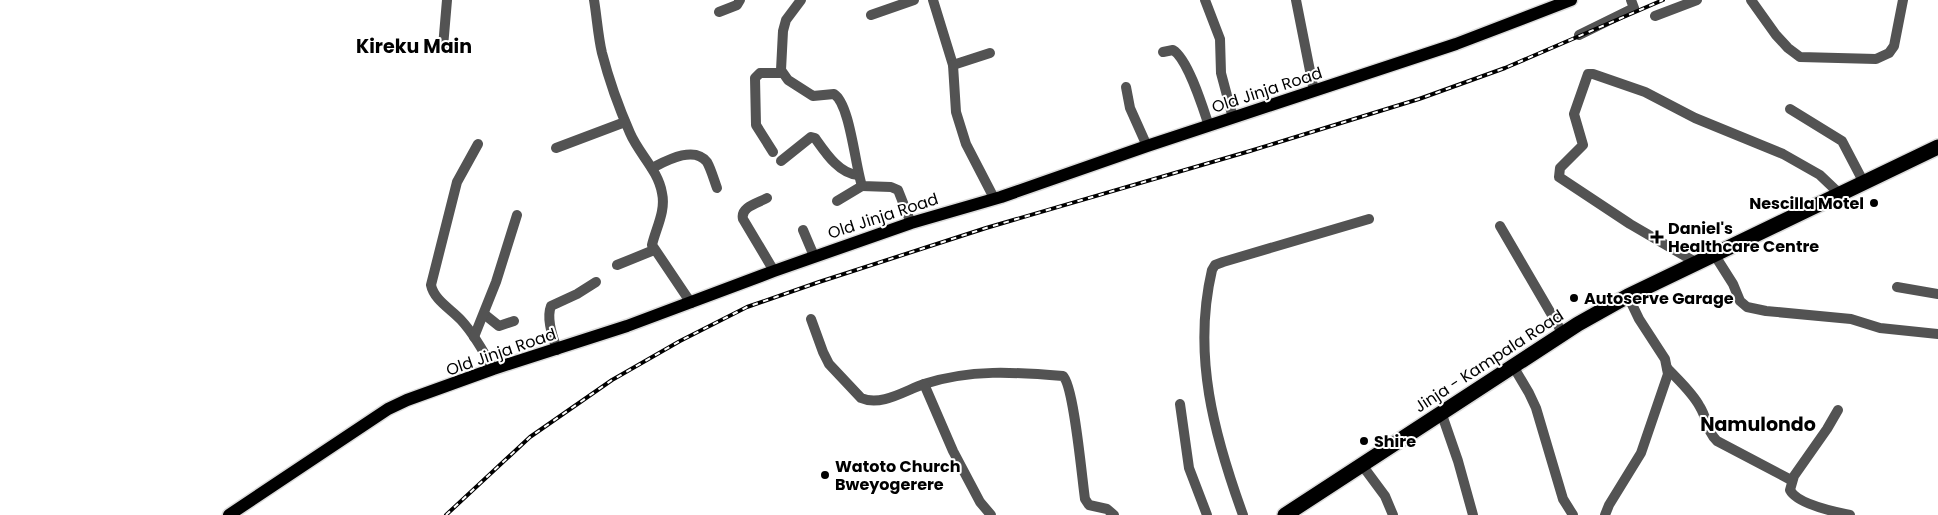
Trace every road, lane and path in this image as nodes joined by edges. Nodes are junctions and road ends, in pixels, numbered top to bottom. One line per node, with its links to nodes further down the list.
1 (447, 0): 18 (street)
2 (596, 0): 27 (street)
3 (740, 0): 14 (street)
4 (801, 0): 22 (street)
5 (914, 0): 15 (street)
6 (933, 0): 21 (street)
7 (1205, 0): 26 (street)
8 (1296, 0): 24 (street)
9 (1571, 0): 24 (main road, Old Jinja Road)
10 (1631, 0): 17 (street)
11 (1697, 0): 16 (street)
12 (1751, 0): 13 (street)
13 (1903, 0)
14 (720, 12)
15 (872, 15)
16 (1655, 16)
17 (1579, 35)
18 (443, 47)
19 (1163, 52): 28 (street)
20 (990, 53): 21 (street)
21 (953, 65): 42 (street)
22 (782, 73): 33 (street); 36 (street)
23 (1126, 87): 30 (street)
24 (1314, 91): 26 (main road, Old Jinja Road)
25 (1790, 109): 37 (street)
26 (1233, 118): 28 (main road, Old Jinja Road)
27 (625, 122): 32 (street); 35 (street)
28 (1209, 126): 30 (main road, Old Jinja Road)
29 (478, 144): 65 (street)
30 (1147, 146): 42 (main road, Old Jinja Road)
31 (1938, 147): 37 (highway, Jinja - Kampala Road)
32 (556, 148)
33 (773, 152)
34 (781, 161): 36 (street)
35 (652, 168): 39 (street); 49 (street)
36 (858, 175): 38 (street)
37 (1864, 183): 40 (highway, Jinja - Kampala Road)
38 (862, 186): 43 (street); 46 (street)
39 (717, 188)
40 (1840, 194): 50 (highway, Jinja - Kampala Road); 52 (street)
41 (767, 198): 54 (street)
42 (994, 198): 46 (main road, Old Jinja Road)
43 (837, 201)
44 (517, 215): 60 (street)
45 (1369, 219): 80 (street)
46 (910, 223): 51 (main road, Old Jinja Road)
47 (1500, 226): 63 (street)
48 (803, 230): 51 (street)
49 (654, 250): 53 (street); 59 (street)
50 (1714, 254): 52 (highway, Jinja - Kampala Road); 64 (street)
51 (814, 256): 54 (main road, Old Jinja Road)
52 (1697, 263): 58 (highway, Jinja - Kampala Road)
53 (617, 265)
54 (774, 271): 59 (main road, Old Jinja Road)
55 (596, 282): 66 (street)
56 (1897, 288): 57 (street)
57 (1938, 294)
58 (1628, 296): 63 (highway, Jinja - Kampala Road); 68 (street)
59 (691, 302): 66 (main road, Old Jinja Road)
60 (484, 314): 62 (street); 65 (street)
61 (811, 319): 70 (street)
62 (514, 321)
63 (1562, 334): 67 (highway, Jinja - Kampala Road)
64 (1938, 334)
65 (474, 337): 69 (street)
66 (557, 350): 69 (main road, Old Jinja Road)
67 (1512, 366): 73 (highway, Jinja - Kampala Road); 84 (street)
68 (1667, 368): 75 (street); 85 (street)
69 (493, 369): 76 (main road, Old Jinja Road)
70 (924, 384): 77 (street); 78 (street)
71 (1180, 404): 79 (street)
72 (1838, 410): 75 (street)
73 (1441, 412): 74 (highway, Jinja - Kampala Road); 83 (street)
74 (1362, 465): 81 (highway, Jinja - Kampala Road); 82 (street)
75 (1791, 480): 86 (street)
76 (228, 515)
77 (991, 515)
78 (1114, 515)
79 (1207, 515)
80 (1243, 515)
81 (1284, 515)
82 (1394, 515)
83 (1473, 515)
84 (1573, 515)
85 (1605, 515)
86 (1850, 515)

